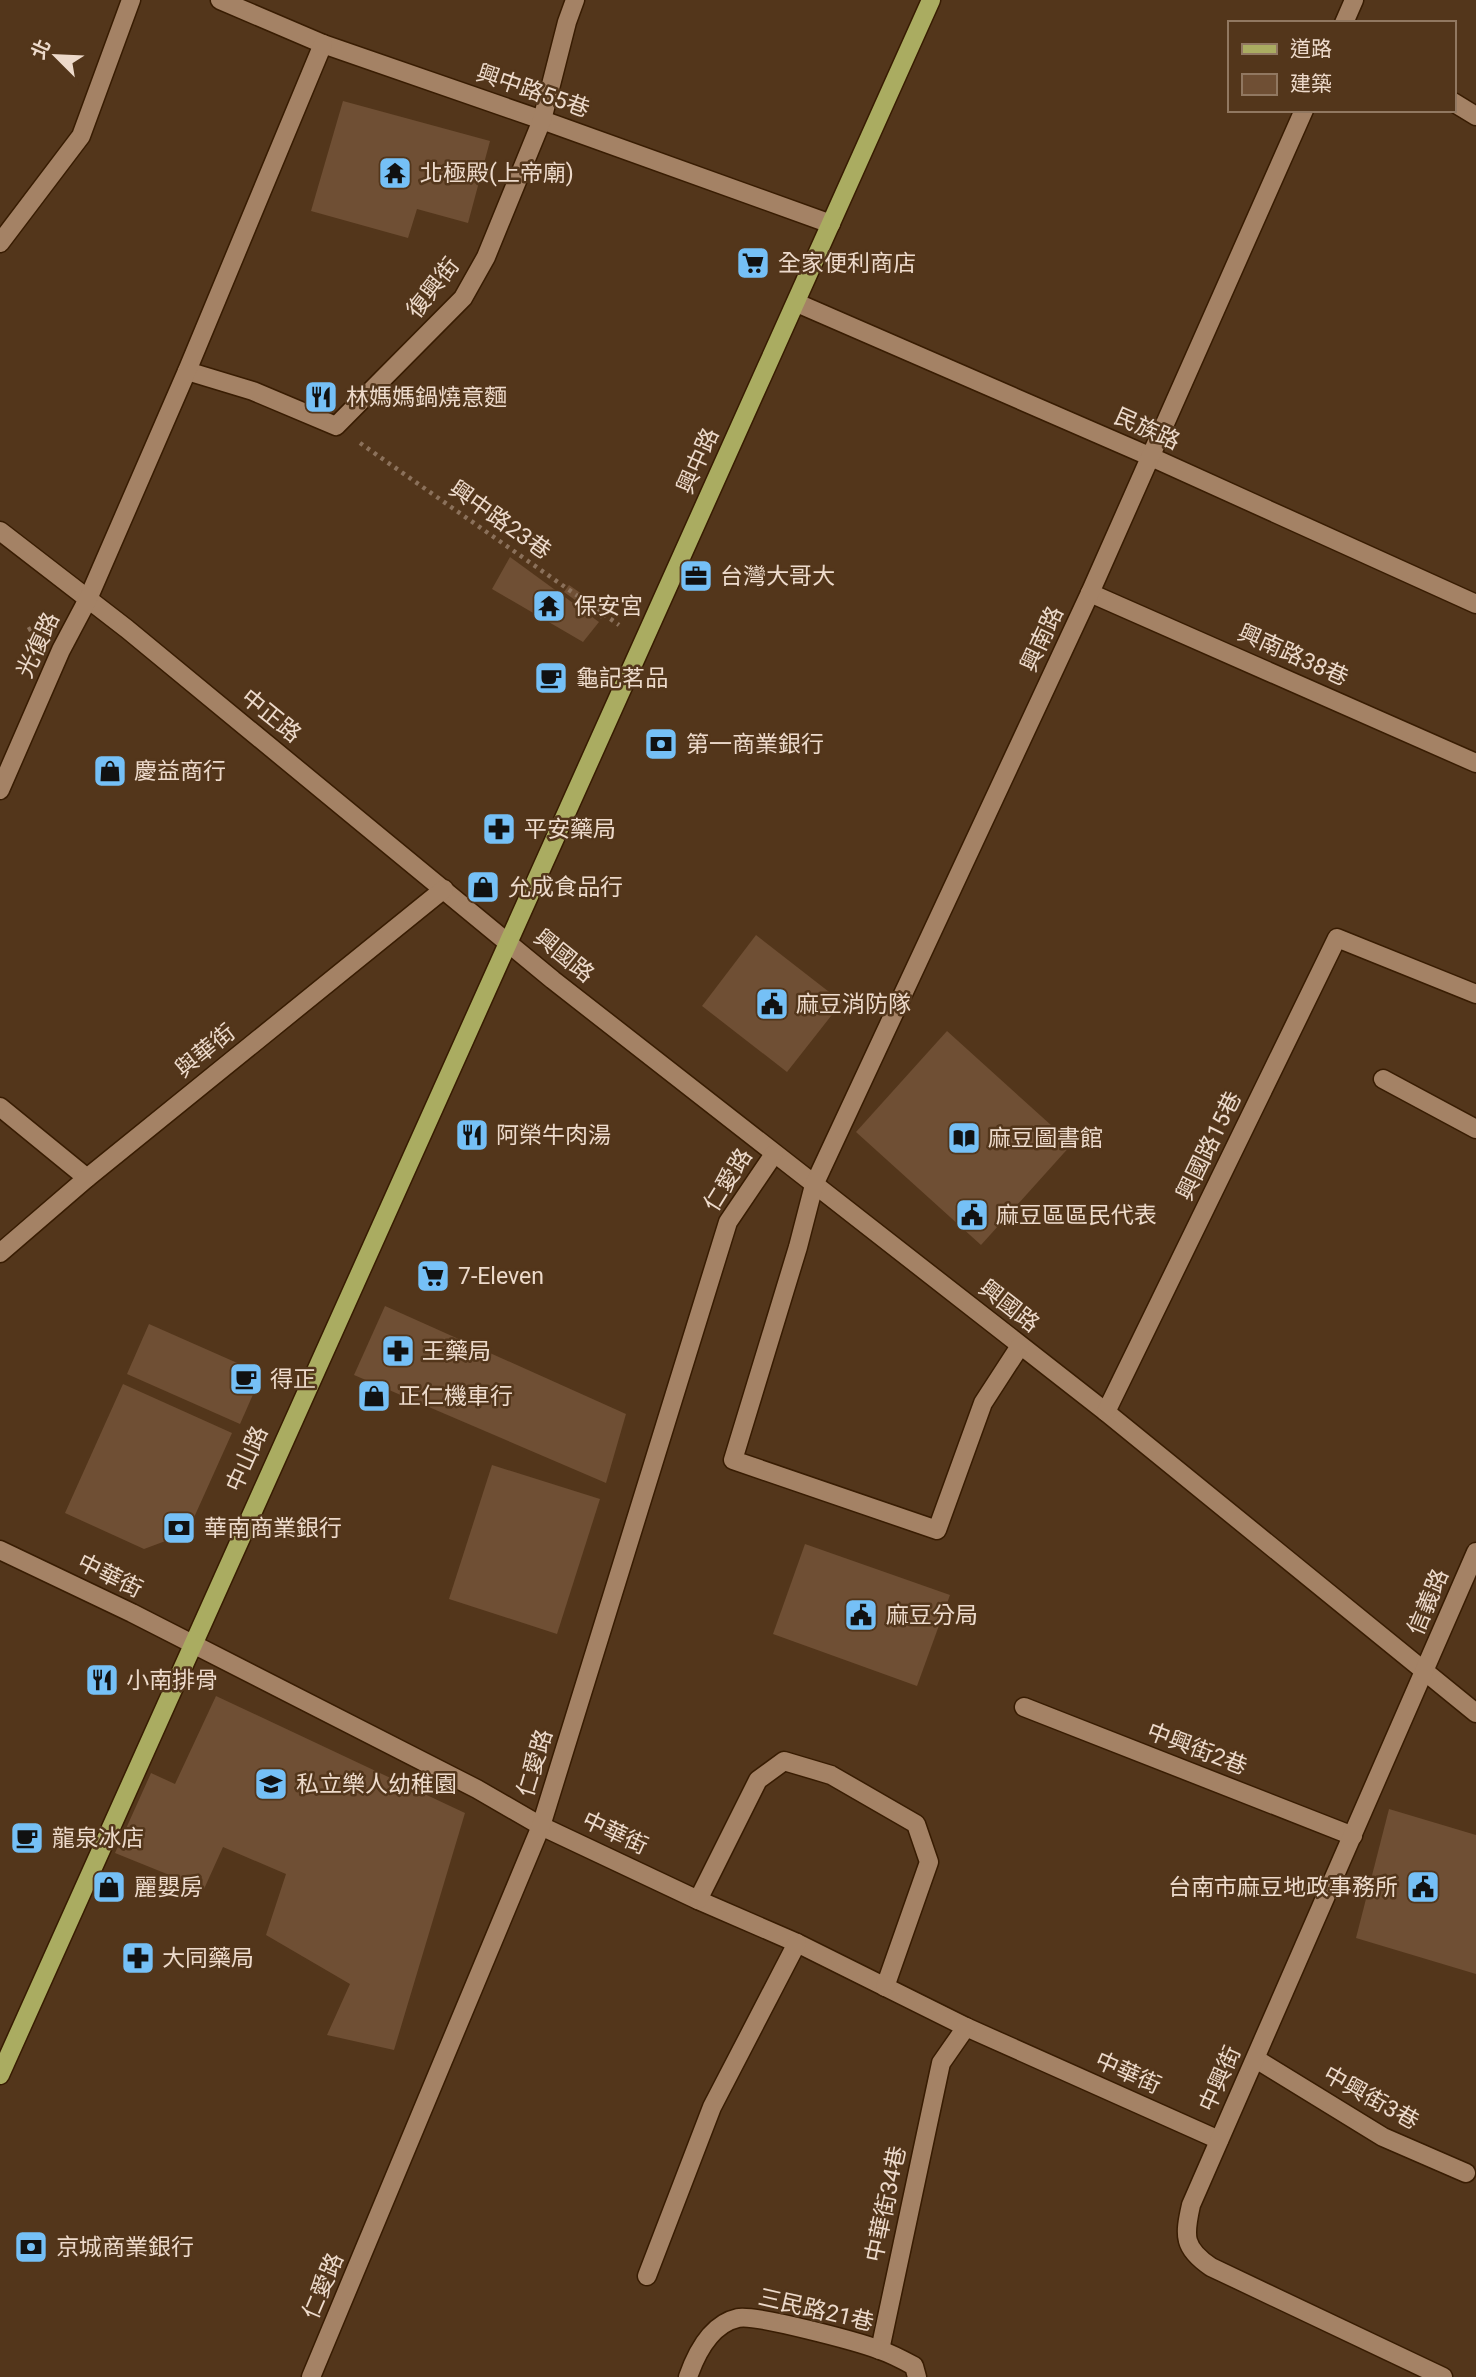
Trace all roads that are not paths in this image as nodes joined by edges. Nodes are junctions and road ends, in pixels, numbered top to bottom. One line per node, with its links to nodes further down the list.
1 (131, 0): 13 (street)
2 (220, 0): 7 (street, 興中路55巷)
3 (575, 0): 11 (street, 復興街)
4 (931, 0): 12 (main road, 興中路)
5 (1354, 0): 6 (street)
6 (1344, 21)
7 (323, 44): 11 (street, 興中路55巷); 15 (street)
8 (1455, 103): 10 (street)
9 (1303, 112): 16 (street, 興南路)
10 (1476, 116)
11 (542, 120): 12 (street, 興中路55巷); 15 (street, 復興街)
12 (831, 224): 14 (main road, 興中路)
13 (0, 243)
14 (797, 303): 16 (street, 民族路); 24 (main road, 興中路)
15 (187, 371): 19 (street)
16 (1149, 456): 18 (street, 興南路); 20 (street, 民族路)
17 (0, 531): 19 (street, 中正路)
18 (1090, 593): 21 (street, 興南路38巷); 31 (street, 興南路)
19 (88, 599): 22 (street, 光復路); 23 (street, 中正路)
20 (1476, 604)
21 (1476, 763)
22 (0, 790)
23 (444, 889): 24 (street, 中正路); 30 (street, 與華街)
24 (508, 943): 29 (street, 興國路); 37 (main road, 中山路)
25 (1476, 994): 34 (street, 興國路15巷)
26 (1383, 1079): 28 (street)
27 (0, 1107): 30 (street)
28 (1476, 1129)
29 (774, 1154): 31 (street, 興國路); 41 (street, 仁愛路)
30 (88, 1178): 32 (street, 與華街)
31 (814, 1185): 33 (street, 興國路); 33 (street, 興南路)
32 (0, 1253)
33 (1020, 1346): 34 (street, 興國路)
34 (1106, 1412): 38 (street, 興國路)
35 (0, 1550): 37 (street, 中華街)
36 (1476, 1552): 38 (street, 信義路)
37 (190, 1643): 41 (street, 中華街); 48 (main road, 中山路)
38 (1425, 1671): 40 (street, 興國路); 42 (street, 中興街)
39 (1024, 1707): 42 (street, 中興街2巷)
40 (1476, 1713)
41 (541, 1826): 43 (street, 中華街); 53 (street, 仁愛路)
42 (1353, 1836): 47 (street, 中興街)
43 (698, 1900): 44 (street, 中華街); 45 (street)
44 (797, 1943): 45 (street, 中華街); 51 (street)
45 (885, 1987): 46 (street, 中華街)
46 (966, 2027): 49 (street, 中華街); 52 (street, 中華街34巷)
47 (1256, 2059): 49 (street, 中興街); 50 (street, 中興街3巷)
48 (0, 2075)
49 (1219, 2140): 56 (street, 中興街)
50 (1466, 2173)
51 (647, 2276)
52 (880, 2350): 54 (street, 三民路21巷); 55 (street)
53 (311, 2377)
54 (688, 2377)
55 (917, 2377)
56 (1443, 2377)

